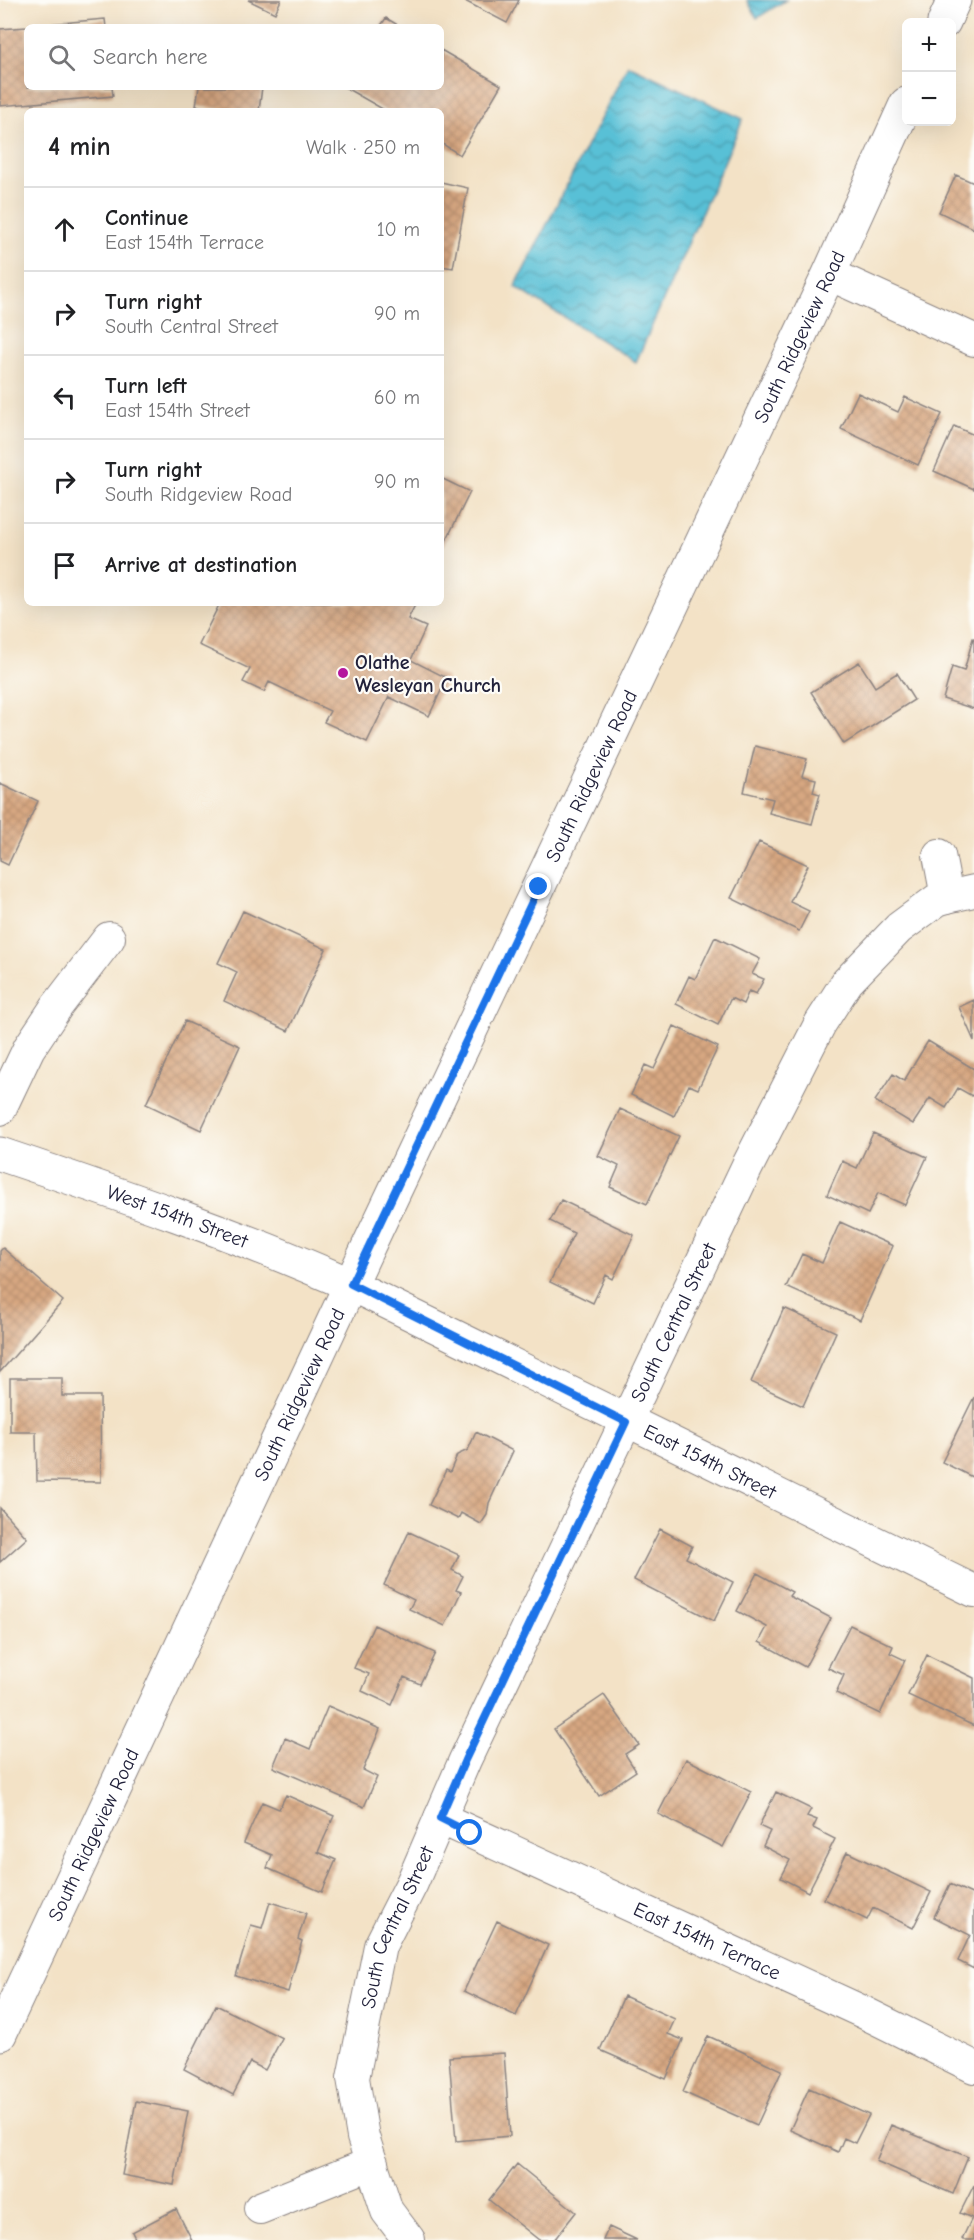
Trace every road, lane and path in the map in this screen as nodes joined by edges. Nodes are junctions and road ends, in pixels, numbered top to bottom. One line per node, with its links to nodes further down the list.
1 (954, 0): 2 (main road)
2 (946, 18)
3 (902, 113): 4 (main road, South Ridgeview Road)
4 (829, 274): 5 (street); 11 (main road, South Ridgeview Road)
5 (974, 340)
6 (939, 855): 7 (street)
7 (961, 894): 12 (street, South Central Street)
8 (109, 938): 9 (street)
9 (0, 1109)
10 (0, 1154): 11 (main road, West 154th Street)
11 (351, 1284): 12 (street, East 154th Street); 15 (main road, South Ridgeview Road)
12 (626, 1422): 13 (street, East 154th Street); 14 (street, South Central Street)
13 (974, 1591)
14 (440, 1818): 16 (street, East 154th Terrace); 17 (street, South Central Street)
15 (0, 2034)
16 (974, 2067)
17 (372, 2163): 18 (street); 19 (street, South Central Street)
18 (260, 2208)
19 (409, 2240)

